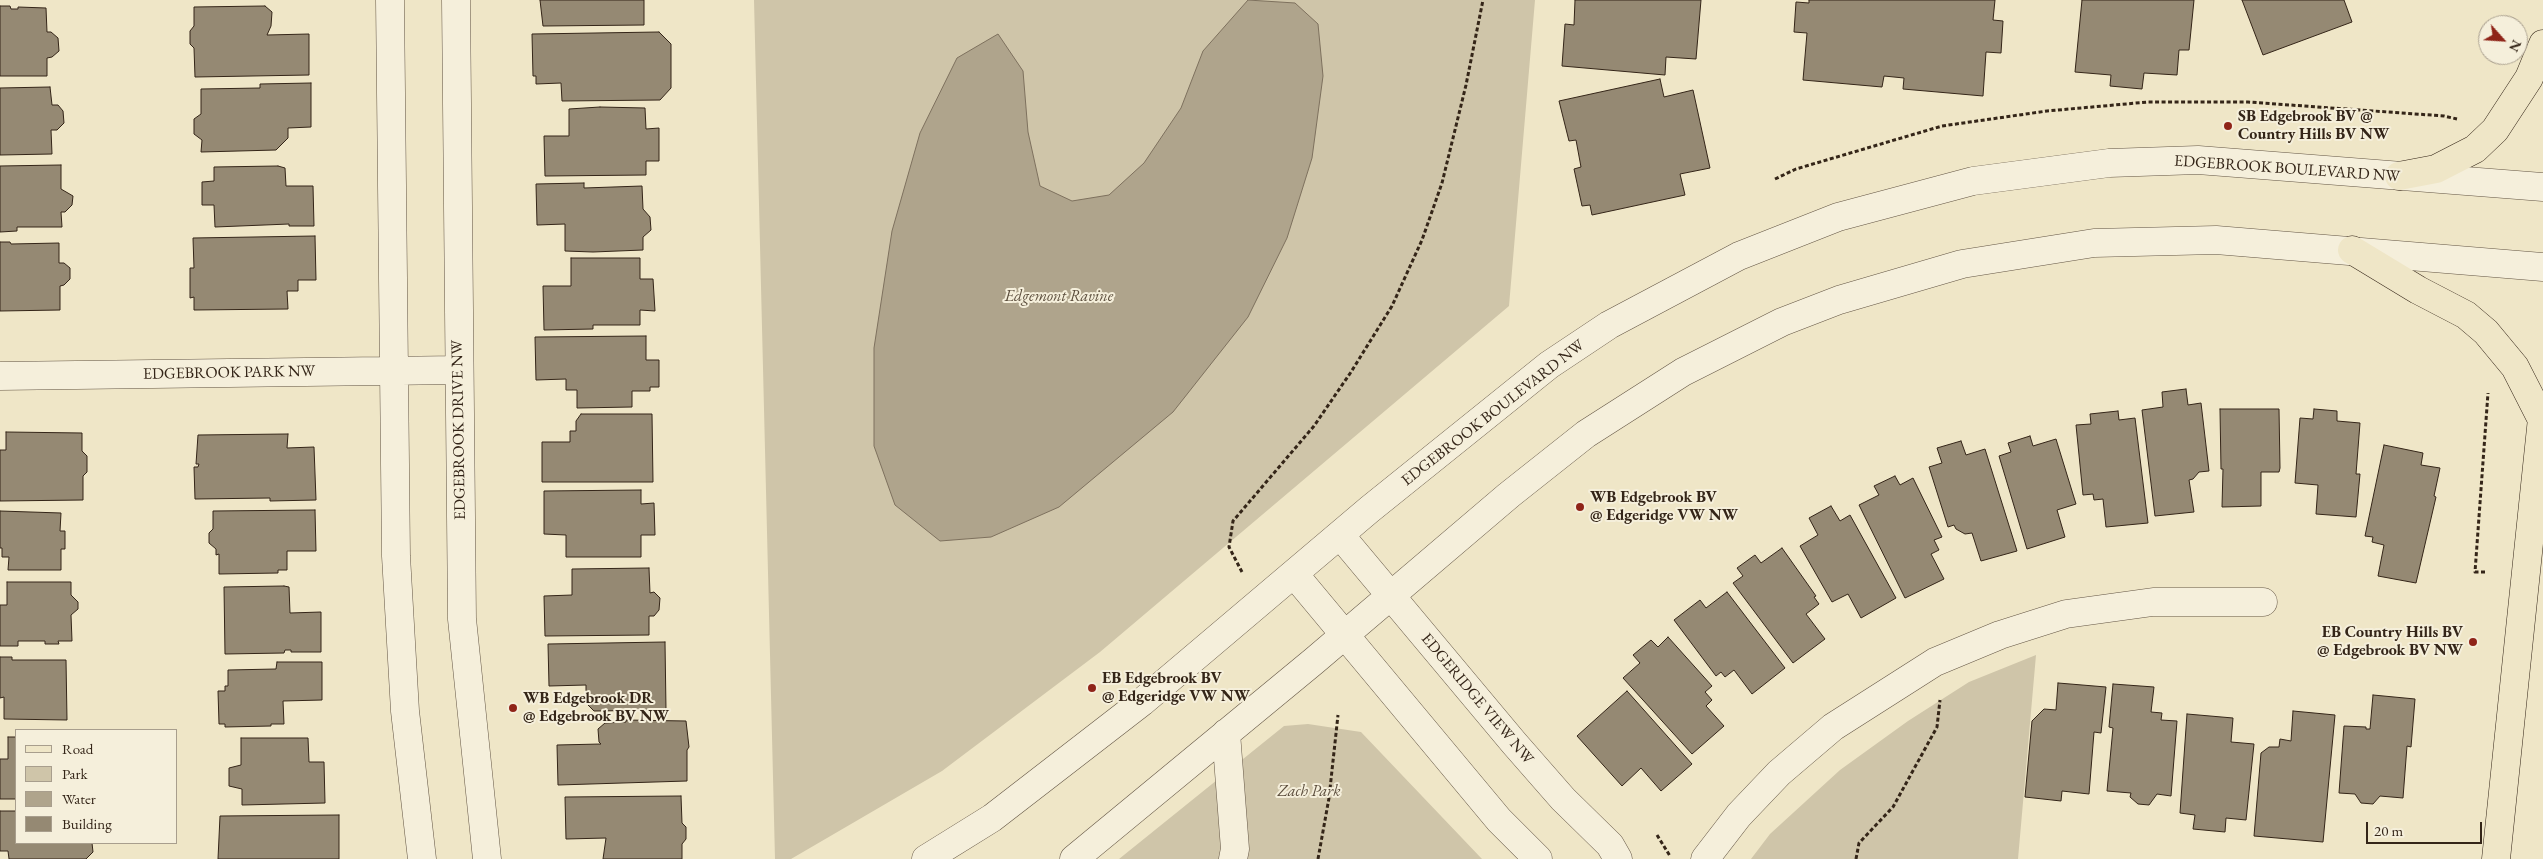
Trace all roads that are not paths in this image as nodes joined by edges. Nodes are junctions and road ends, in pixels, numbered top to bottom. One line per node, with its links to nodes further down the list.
1 (390, 0): 9 (street)
2 (456, 0): 8 (street, EDGEBROOK DRIVE NW)
3 (2543, 44): 4 (main road)
4 (2399, 176): 5 (street, EDGEBROOK BOULEVARD NW); 13 (street, EDGEBROOK BOULEVARD NW)
5 (2543, 188)
6 (2352, 250): 7 (street); 12 (main road); 15 (street)
7 (2543, 267)
8 (458, 370): 9 (street, EDGEBROOK PARK NW); 20 (street, EDGEBROOK DRIVE NW)
9 (394, 371): 10 (street, EDGEBROOK PARK NW); 19 (street)
10 (0, 376)
11 (2543, 409): 12 (main road)
12 (2542, 420): 27 (main road)
13 (1340, 535): 14 (street, EDGEBROOK BOULEVARD NW); 15 (street, EDGERIDGE VIEW NW)
14 (1294, 574): 17 (street); 21 (street, EDGEBROOK BOULEVARD NW)
15 (1390, 594): 17 (street); 25 (street, EDGERIDGE VIEW NW)
16 (2263, 602): 26 (street)
17 (1343, 634): 18 (street); 24 (street)
18 (1226, 733): 22 (street); 23 (street)
19 (422, 859)
20 (487, 859)
21 (926, 859)
22 (1074, 859)
23 (1233, 859)
24 (1538, 859)
25 (1618, 859)
26 (1705, 859)
27 (2496, 859)

